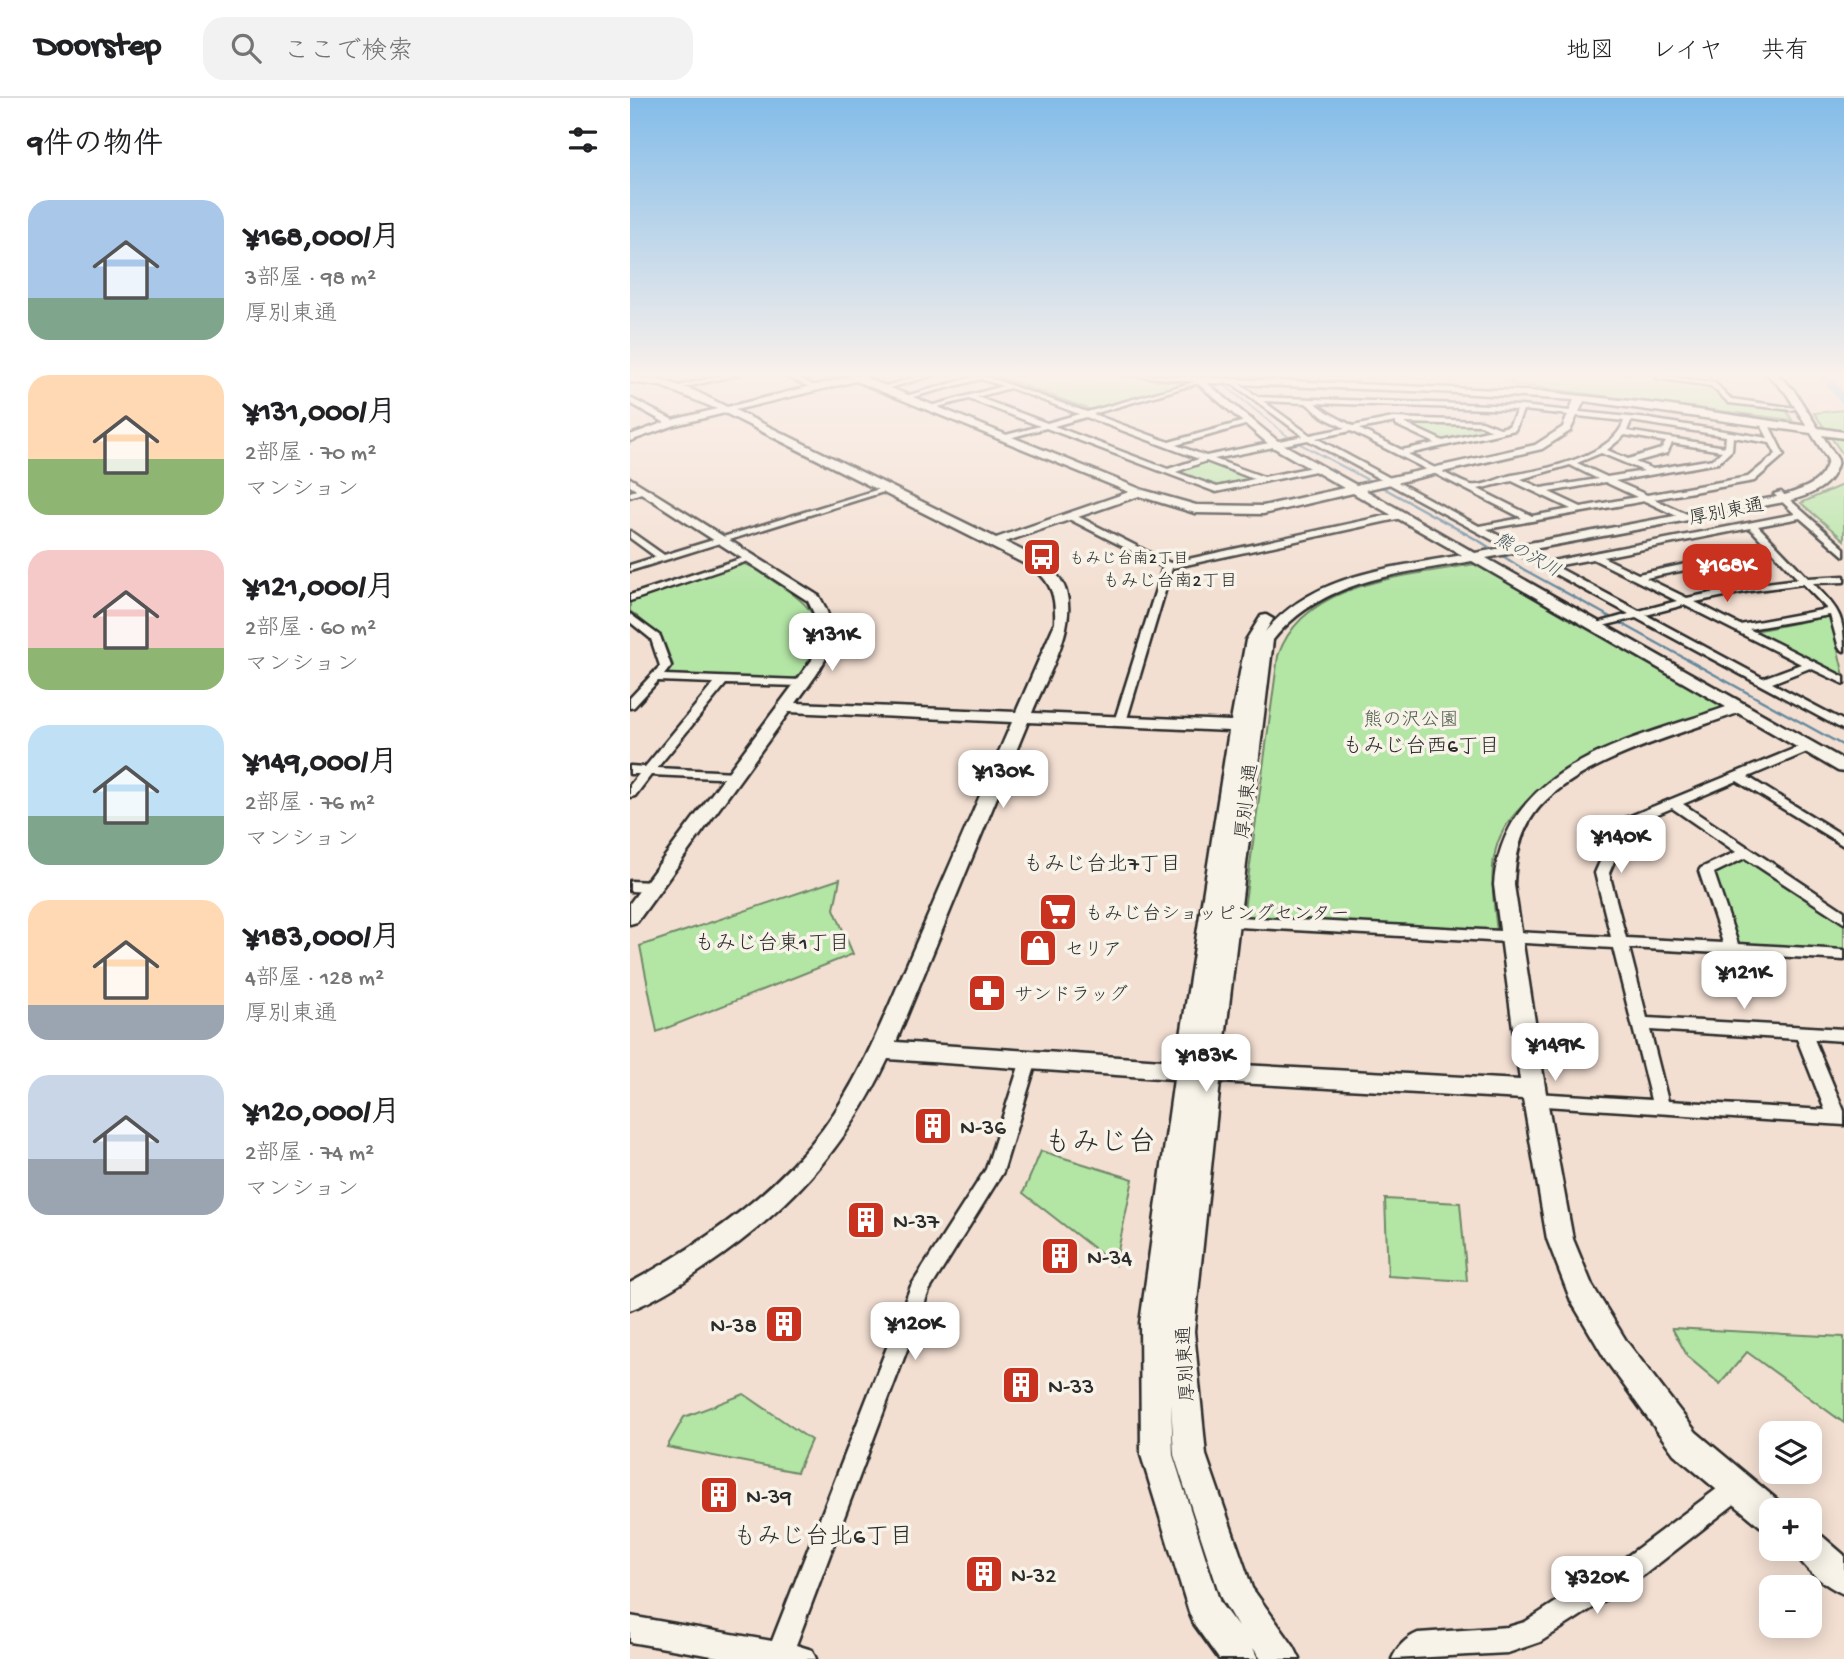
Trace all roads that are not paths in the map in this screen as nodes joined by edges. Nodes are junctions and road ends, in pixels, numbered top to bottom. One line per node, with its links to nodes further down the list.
1 (801, 447): 33 (street)
2 (1027, 447): 36 (street)
3 (1103, 447): 24 (street)
4 (1180, 447): 20 (street)
5 (1260, 447): 20 (street)
6 (1284, 447): 23 (street)
7 (1321, 447): 31 (street)
8 (1389, 447): 19 (street)
9 (1430, 447): 19 (street)
10 (1538, 447): 25 (street)
11 (1605, 447): 17 (street)
12 (1666, 447): 21 (street)
13 (1708, 447): 18 (street)
14 (1728, 447): 18 (street)
15 (1776, 447): 39 (street)
16 (1824, 447): 38 (street, 厚別東通)
17 (1601, 450): 21 (street); 22 (street)
18 (1728, 450): 26 (street)
19 (1401, 453): 25 (street)
20 (1208, 458): 24 (street); 29 (street)
21 (1628, 461): 26 (street)
22 (1571, 463): 27 (street); 28 (street)
23 (1317, 468): 29 (street); 34 (street)
24 (1168, 472): 29 (street)
25 (1437, 472): 31 (street); 32 (street)
26 (1653, 472): 28 (street)
27 (1511, 477): 32 (street); 35 (street)
28 (1608, 479): 35 (street); 39 (street)
29 (1264, 480)
30 (630, 481): 37 (street)
31 (1388, 483): 34 (street); 47 (street)
32 (1470, 488): 45 (street)
33 (889, 489): 49 (street); 50 (street)
34 (1361, 489): 36 (street); 44 (street)
35 (1540, 491): 40 (street)
36 (1139, 492): 43 (street)
37 (638, 493): 49 (street)
38 (1781, 497): 41 (street, 厚別東通); 42 (street)
39 (1649, 498): 40 (street); 41 (street)
40 (1580, 510): 45 (street)
41 (1682, 515): 51 (street, 厚別東通)
42 (1803, 515): 46 (street); 53 (street)
43 (1070, 516): 50 (street); 59 (street)
44 (1404, 516): 54 (street); 59 (street)
45 (1531, 519): 47 (street)
46 (1752, 525): 52 (street); 55 (street)
47 (1480, 528): 51 (street)
48 (632, 538): 56 (street)
49 (722, 540): 56 (street); 57 (street)
50 (995, 542): 81 (street)
51 (1507, 548): 54 (street, 厚別東通); 58 (street)
52 (1773, 549): 61 (street); 62 (street)
53 (1844, 552)
54 (1476, 554): 69 (street); 84 (street, 厚別東通)
55 (1595, 556): 58 (street); 61 (street)
56 (663, 558): 60 (street)
57 (752, 558): 64 (street); 77 (street)
58 (1546, 565): 67 (street)
59 (1170, 566): 82 (street)
60 (630, 568)
61 (1638, 577): 65 (street)
62 (1803, 579): 63 (street); 65 (street); 66 (street)
63 (1844, 579)
64 (630, 598)
65 (1684, 600): 67 (street); 70 (street)
66 (1834, 611): 70 (street); 71 (street)
67 (1633, 616): 69 (street); 76 (street)
68 (630, 617): 73 (street)
69 (1603, 625): 80 (street)
70 (1739, 628): 72 (street)
71 (1844, 648)
72 (1811, 664): 75 (street); 76 (street)
73 (657, 678): 74 (street); 78 (street)
74 (723, 680): 77 (street); 88 (street)
75 (1844, 681)
76 (1763, 682): 83 (street)
77 (802, 684): 79 (street)
78 (630, 705)
79 (784, 707): 81 (street); 89 (street)
80 (1740, 707): 85 (street); 100 (street)
81 (1020, 717): 82 (street); 107 (street)
82 (1120, 722): 84 (street)
83 (1844, 726)
84 (1245, 727): 99 (street, 厚別東通)
85 (1808, 747): 86 (street); 90 (street)
86 (1844, 767)
87 (630, 771): 88 (street)
88 (649, 771): 89 (street); 91 (street)
89 (735, 776): 96 (street)
90 (1738, 776): 92 (street); 93 (street)
91 (630, 793)
92 (1674, 803): 94 (street); 101 (street)
93 (1844, 842)
94 (1747, 852): 98 (street); 102 (street)
95 (630, 886): 96 (street)
96 (653, 887): 97 (street)
97 (630, 918)
98 (1844, 918)
99 (1220, 921): 100 (street); 109 (street, 厚別東通)
100 (1511, 936): 101 (street); 110 (street)
101 (1619, 942): 102 (street); 104 (street)
102 (1732, 948): 103 (street)
103 (1844, 956)
104 (1642, 1024): 105 (street); 111 (street)
105 (1803, 1032): 106 (street); 112 (street)
106 (1844, 1035)
107 (881, 1050): 108 (street); 113 (street)
108 (1029, 1060): 109 (street); 119 (street)
109 (1198, 1071): 110 (street); 120 (street, 厚別東通); 121 (street, 厚別東通)
110 (1534, 1095): 111 (street); 114 (street)
111 (1661, 1107): 112 (street)
112 (1840, 1118)
113 (630, 1297)
114 (1738, 1486): 115 (street); 122 (street)
115 (1759, 1504)
116 (1822, 1558): 117 (street)
117 (1844, 1577)
118 (630, 1629): 119 (street)
119 (787, 1657)
120 (1240, 1659)
121 (1282, 1659)
122 (1405, 1659)

